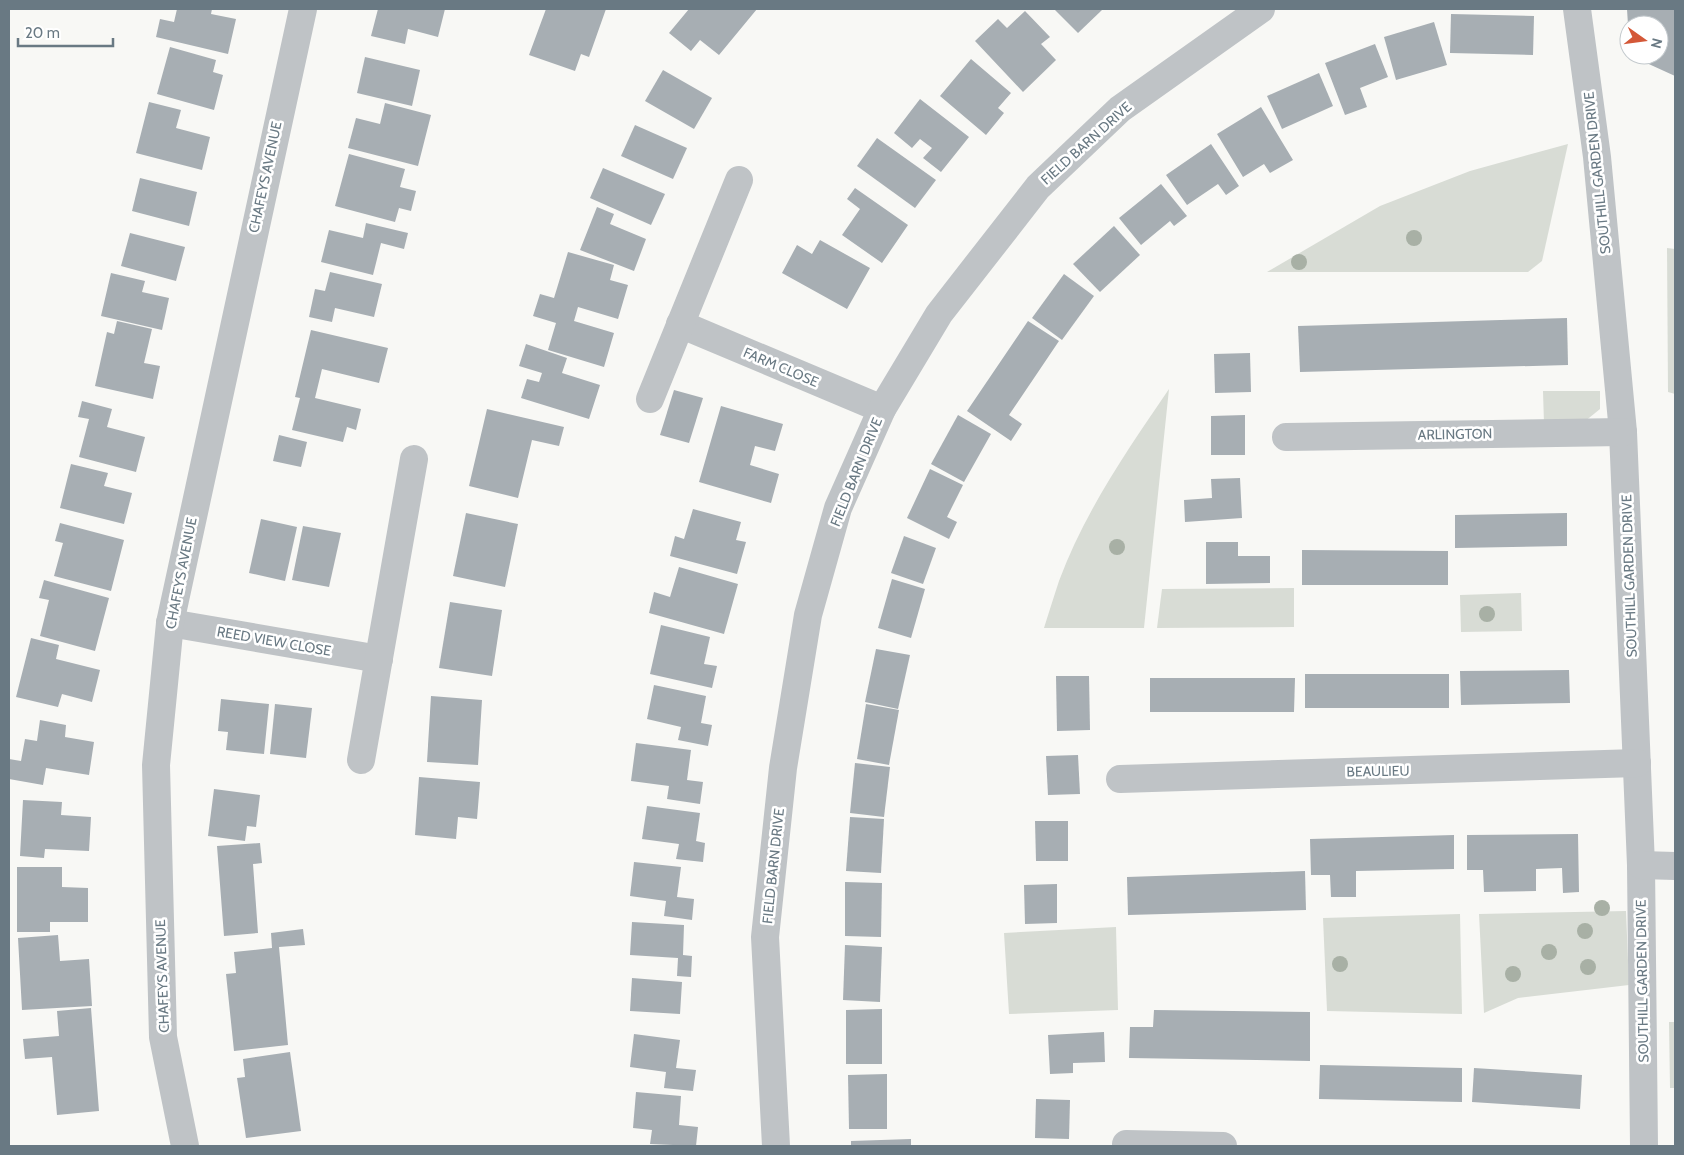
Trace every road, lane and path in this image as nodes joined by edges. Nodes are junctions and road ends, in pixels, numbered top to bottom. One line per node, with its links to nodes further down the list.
1 (303, 9): 11 (street, CHAFEYS AVENUE)
2 (1261, 9): 7 (street, FIELD BARN DRIVE)
3 (1577, 9): 8 (street, SOUTHILL GARDEN DRIVE)
4 (739, 180): 5 (street)
5 (680, 324): 6 (street); 7 (street, FARM CLOSE)
6 (650, 399)
7 (882, 410): 20 (street, FIELD BARN DRIVE)
8 (1623, 432): 9 (street, ARLINGTON); 14 (street, SOUTHILL GARDEN DRIVE)
9 (1286, 437)
10 (414, 459): 12 (street)
11 (170, 623): 12 (street, REED VIEW CLOSE); 19 (street, CHAFEYS AVENUE)
12 (379, 660): 13 (street)
13 (361, 760)
14 (1637, 763): 15 (street, BEAULIEU); 16 (street, SOUTHILL GARDEN DRIVE)
15 (1120, 779)
16 (1641, 865): 17 (street); 22 (street, SOUTHILL GARDEN DRIVE)
17 (1675, 866)
18 (1126, 1144): 21 (street)
19 (185, 1146)
20 (776, 1146)
21 (1223, 1146)
22 (1644, 1146)

